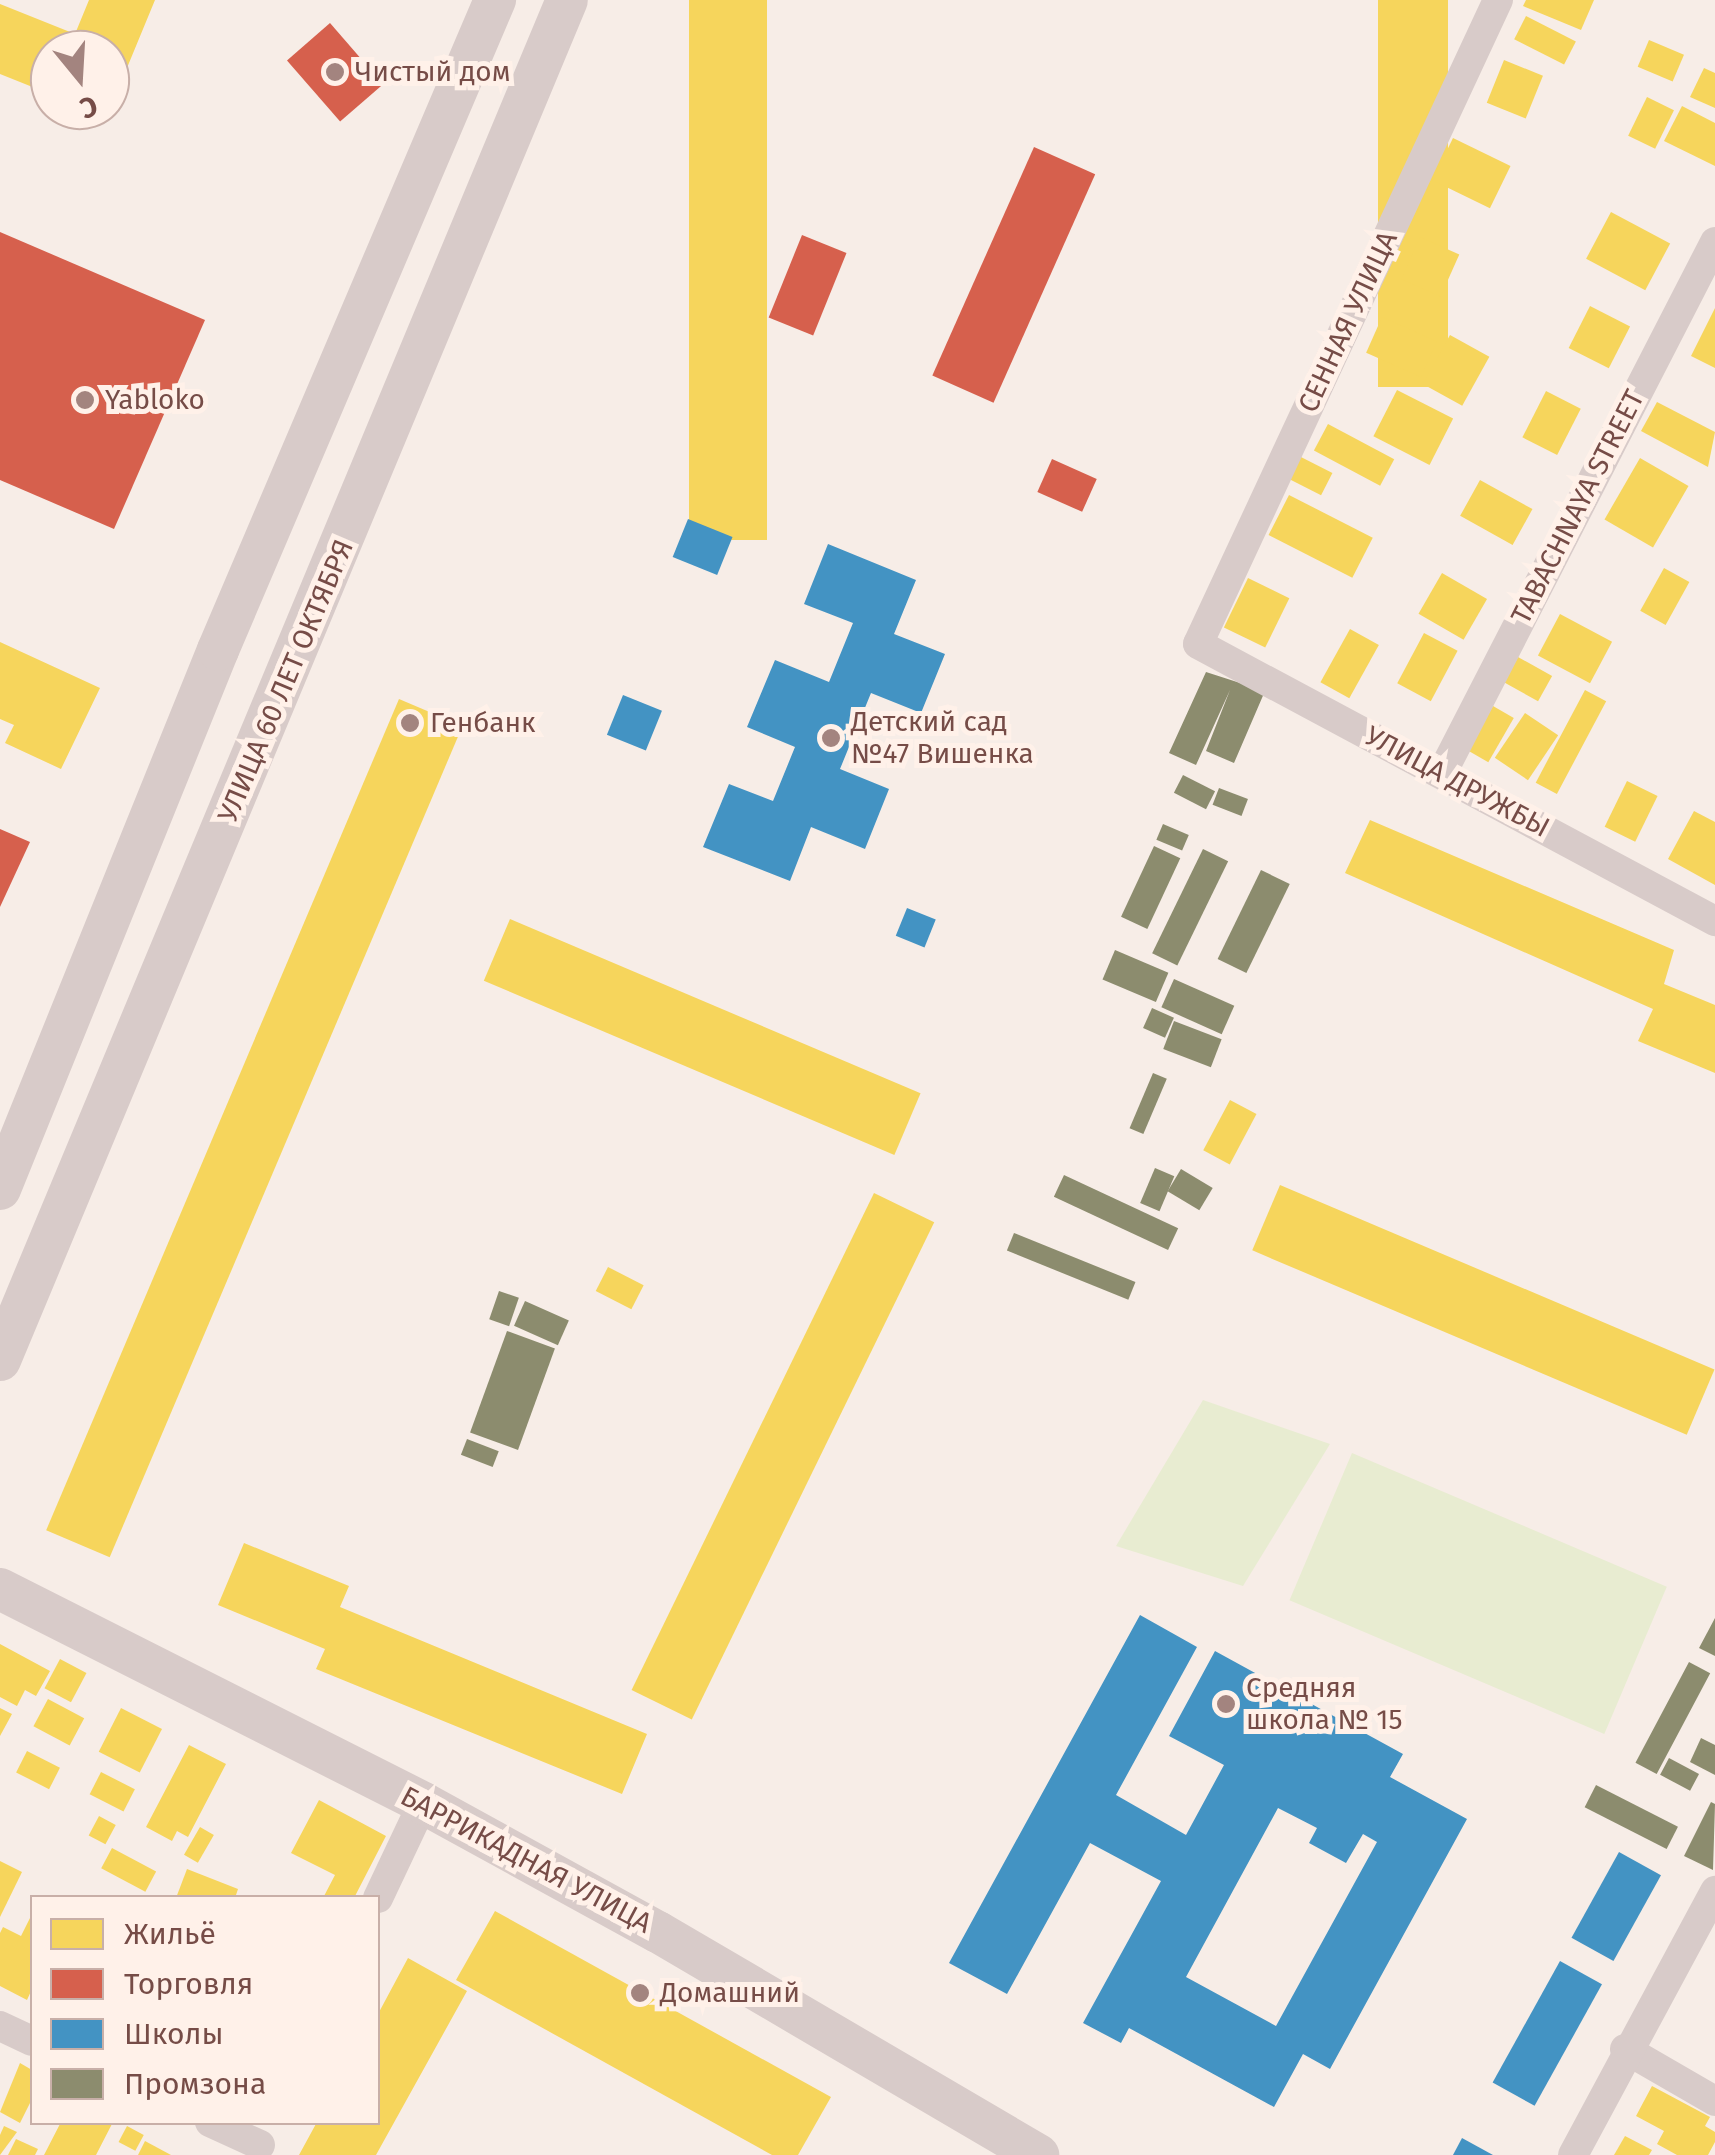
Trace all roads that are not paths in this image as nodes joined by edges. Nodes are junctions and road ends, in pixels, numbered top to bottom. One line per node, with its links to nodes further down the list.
1 (494, 0): 8 (main road)
2 (567, 0): 9 (main road, УЛИЦА 60 ЛЕТ ОКТЯБРЯ)
3 (1498, 0): 5 (street, СЕННАЯ УЛИЦА)
4 (1715, 242): 6 (street, TABACHNAYA STREET)
5 (1198, 644): 6 (street, УЛИЦА ДРУЖБЫ)
6 (1442, 773): 7 (street, УЛИЦА ДРУЖБЫ)
7 (1715, 921)
8 (0, 1189)
9 (0, 1360)
10 (0, 1589): 11 (main road, БАРРИКАДНАЯ УЛИЦА)
11 (423, 1803): 13 (street); 20 (main road, БАРРИКАДНАЯ УЛИЦА)
12 (1715, 1891): 16 (street)
13 (379, 1895)
14 (0, 2026): 15 (street)
15 (30, 2039)
16 (1626, 2049): 17 (street); 21 (street)
17 (1715, 2102)
18 (218, 2125): 19 (street)
19 (262, 2141)
20 (1038, 2155)
21 (1573, 2155)

